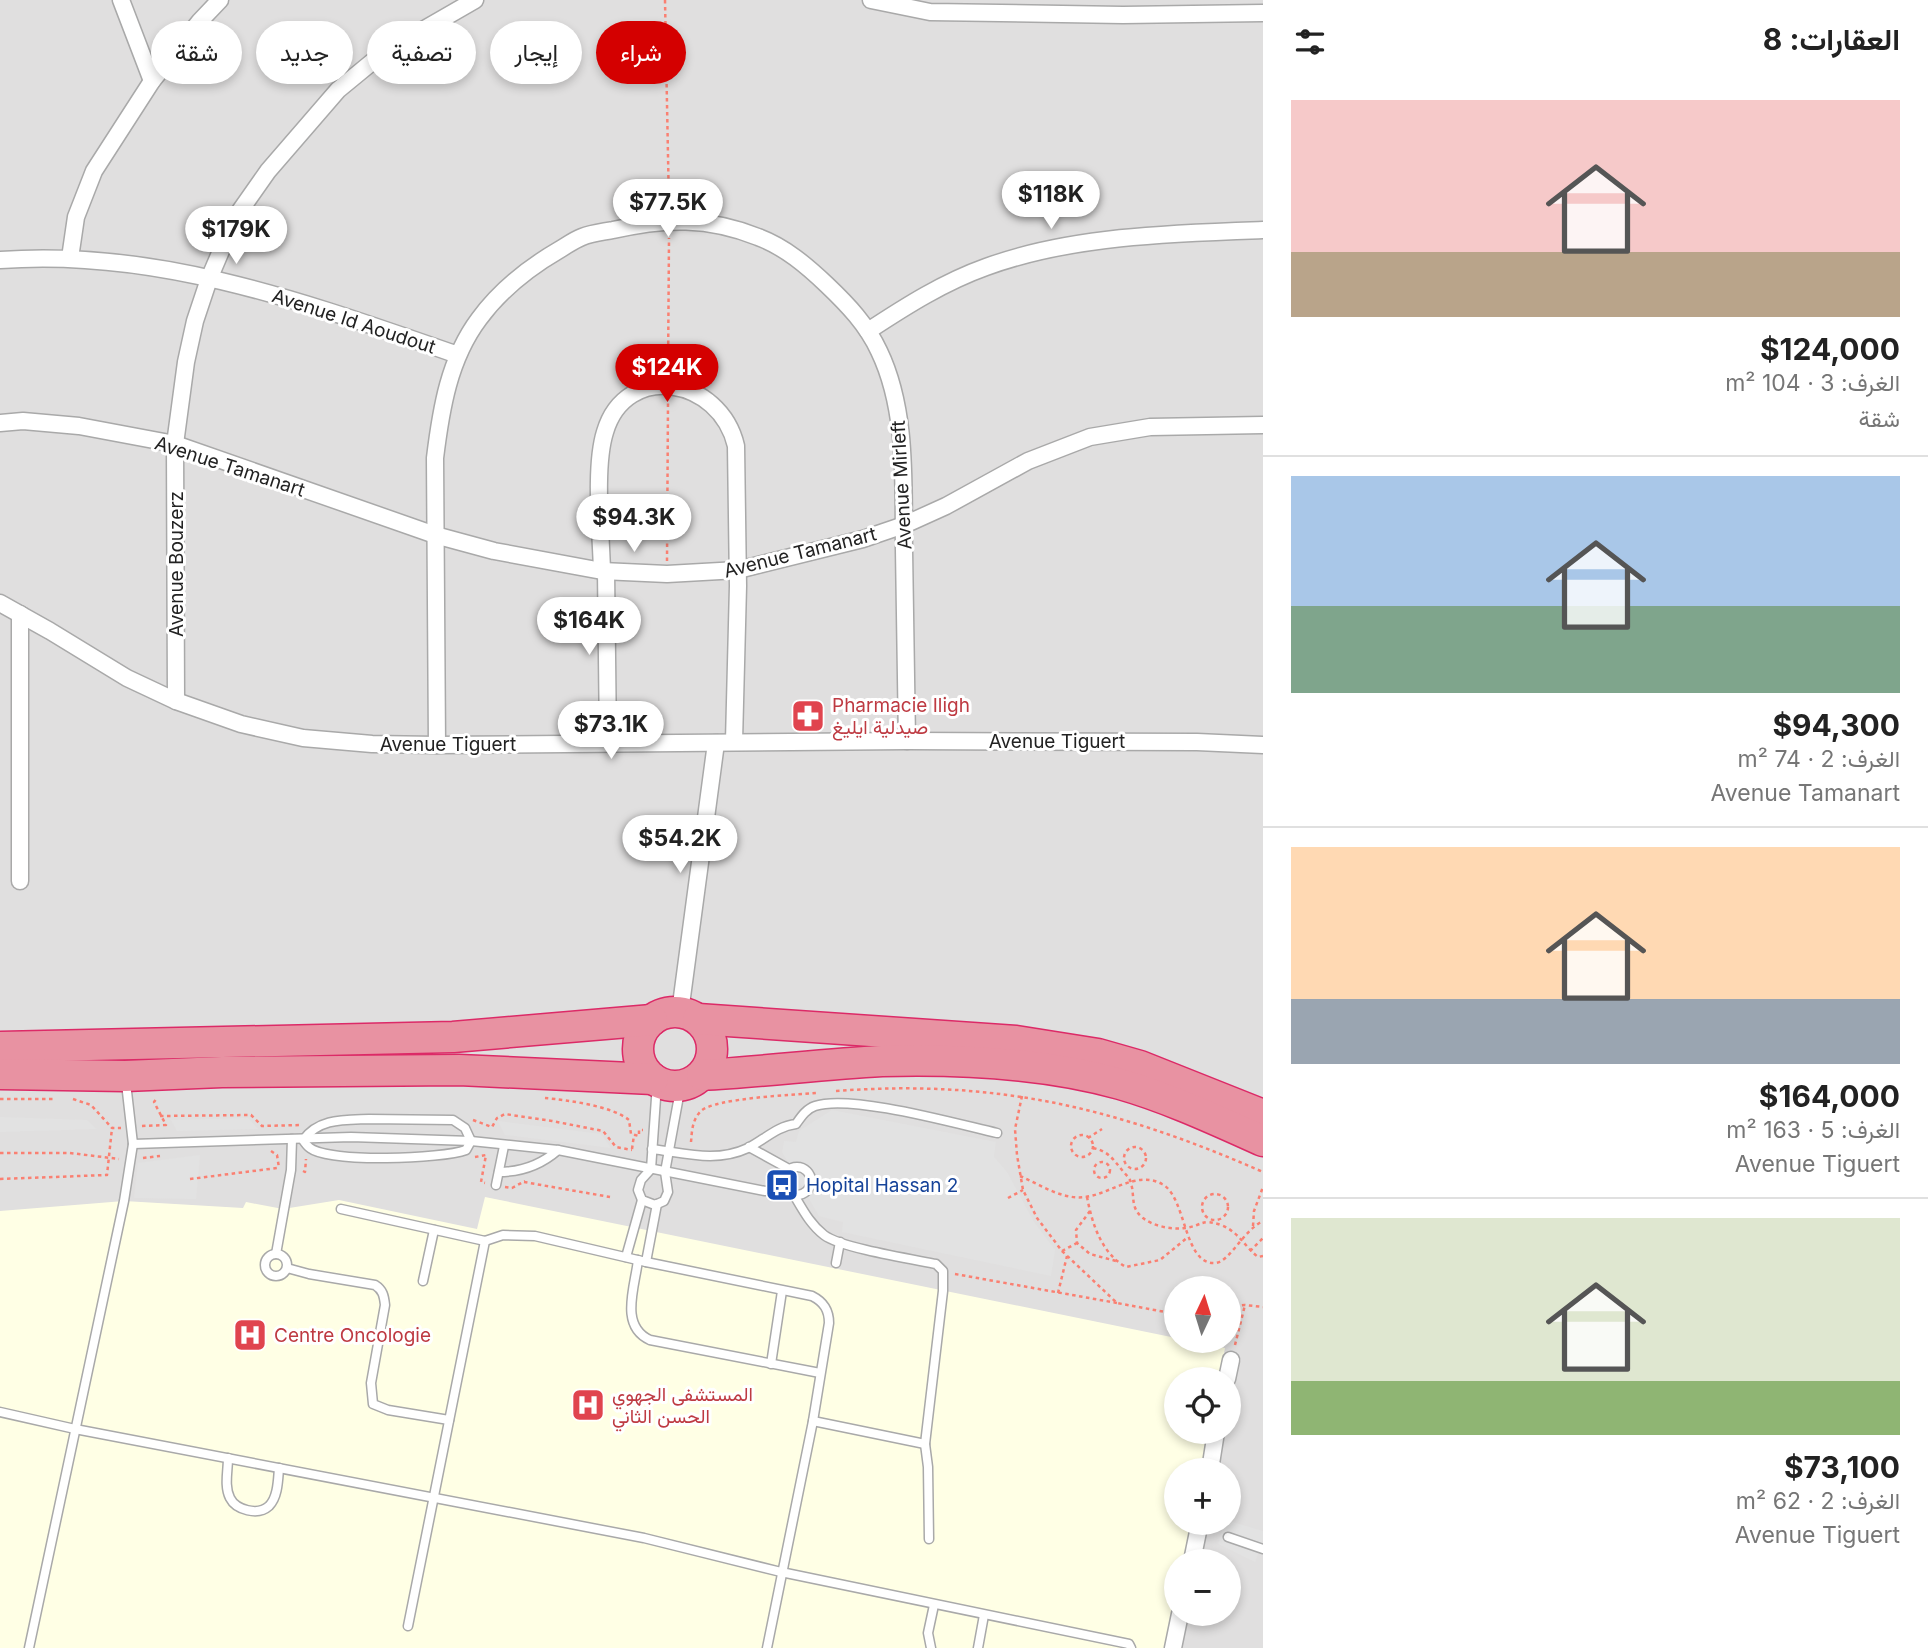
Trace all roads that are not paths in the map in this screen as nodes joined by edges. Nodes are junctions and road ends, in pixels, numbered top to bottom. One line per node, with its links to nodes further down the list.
1 (121, 0): 9 (street)
2 (220, 0): 8 (street)
3 (475, 0): 5 (street, Avenue Bouzerz)
4 (871, 0): 6 (street)
5 (446, 6): 14 (street, Avenue Bouzerz)
6 (1122, 8): 7 (street)
7 (1263, 13)
8 (202, 21)
9 (151, 78)
10 (151, 83): 12 (street)
11 (1263, 230): 15 (street)
12 (70, 258): 13 (street, Avenue Id Aoudout); 14 (street, Avenue Id Aoudout)
13 (0, 260)
14 (209, 279): 16 (street, Avenue Id Aoudout); 19 (street, Avenue Bouzerz)
15 (868, 331): 16 (street, Avenue Mirleft); 20 (street, Avenue Mirleft)
16 (458, 355): 21 (street, Avenue Mirleft)
17 (0, 423): 19 (street, Avenue Tamanart)
18 (1263, 425): 20 (street, Avenue Tamanart)
19 (175, 444): 21 (street, Avenue Tamanart); 26 (street, Avenue Bouzerz)
20 (904, 525): 22 (street, Avenue Tamanart); 28 (street, Avenue Mirleft)
21 (435, 535): 23 (street, Avenue Tamanart); 32 (street, Avenue Mirleft)
22 (738, 570): 23 (street, Avenue Tamanart); 23 (street); 27 (street)
23 (604, 571): 29 (street)
24 (0, 603): 25 (street, Avenue Tiguert)
25 (20, 614): 26 (street, Avenue Tiguert); 33 (street)
26 (176, 701): 32 (street, Avenue Tiguert)
27 (734, 741): 28 (street, Avenue Tiguert); 30 (street, Avenue Tiguert)
28 (907, 741): 31 (street, Avenue Tiguert)
29 (608, 743): 30 (street, Avenue Tiguert); 32 (street, Avenue Tiguert)
30 (716, 743): 34 (street)
31 (1263, 744)
32 (437, 745)
33 (20, 881)
34 (677, 1017): 35 (highway); 38 (highway); 38 (highway); 39 (highway)
35 (0, 1047)
36 (0, 1074): 37 (highway)
37 (125, 1076): 38 (highway); 45 (lane)
38 (673, 1080): 44 (highway); 48 (lane); 50 (lane)
39 (1263, 1115)
40 (997, 1133): 47 (lane)
41 (292, 1139): 42 (lane); 45 (lane); 64 (lane)
42 (303, 1140): 43 (lane); 43 (lane); 43 (lane)
43 (471, 1141): 46 (lane)
44 (1263, 1141)
45 (133, 1144): 78 (lane)
46 (504, 1146): 49 (lane); 53 (lane)
47 (749, 1147): 50 (lane); 52 (lane)
48 (652, 1149): 50 (lane); 51 (lane)
49 (558, 1150): 51 (lane); 53 (lane)
50 (669, 1151): 54 (lane)
51 (651, 1169): 54 (lane); 58 (lane)
52 (789, 1169): 56 (lane); 57 (lane)
53 (499, 1172): 55 (lane)
54 (665, 1172): 56 (lane); 59 (lane)
55 (496, 1185)
56 (785, 1189): 57 (lane)
57 (794, 1195): 63 (lane)
58 (642, 1200): 59 (lane); 65 (lane)
59 (657, 1204): 66 (lane)
60 (341, 1209): 61 (lane)
61 (434, 1230): 62 (lane); 69 (lane)
62 (485, 1241): 65 (lane); 76 (lane)
63 (840, 1242): 67 (lane); 79 (lane)
64 (276, 1254): 68 (lane); 68 (lane)
65 (626, 1258): 66 (lane)
66 (642, 1261): 70 (lane); 72 (lane)
67 (836, 1263)
68 (287, 1268): 76 (lane)
69 (423, 1281)
70 (782, 1291): 72 (lane); 74 (lane)
71 (1231, 1360): 73 (street)
72 (771, 1364): 74 (lane)
73 (1230, 1367)
74 (820, 1373): 77 (lane)
75 (0, 1412): 78 (lane)
76 (449, 1420): 82 (lane)
77 (813, 1421): 79 (lane); 86 (lane)
78 (75, 1429): 80 (lane); 91 (lane)
79 (925, 1444): 84 (lane)
80 (228, 1458): 81 (lane); 81 (lane)
81 (279, 1468): 82 (lane)
82 (433, 1499): 86 (lane); 89 (lane)
83 (1228, 1536): 85 (lane)
84 (929, 1539)
85 (1263, 1549)
86 (781, 1572): 87 (lane); 92 (lane)
87 (934, 1605): 88 (lane); 93 (lane)
88 (985, 1615): 94 (lane); 95 (lane)
89 (408, 1626)
90 (1178, 1626): 96 (street)
91 (29, 1648)
92 (766, 1648)
93 (931, 1648)
94 (978, 1648)
95 (1131, 1648)
96 (1173, 1648)

